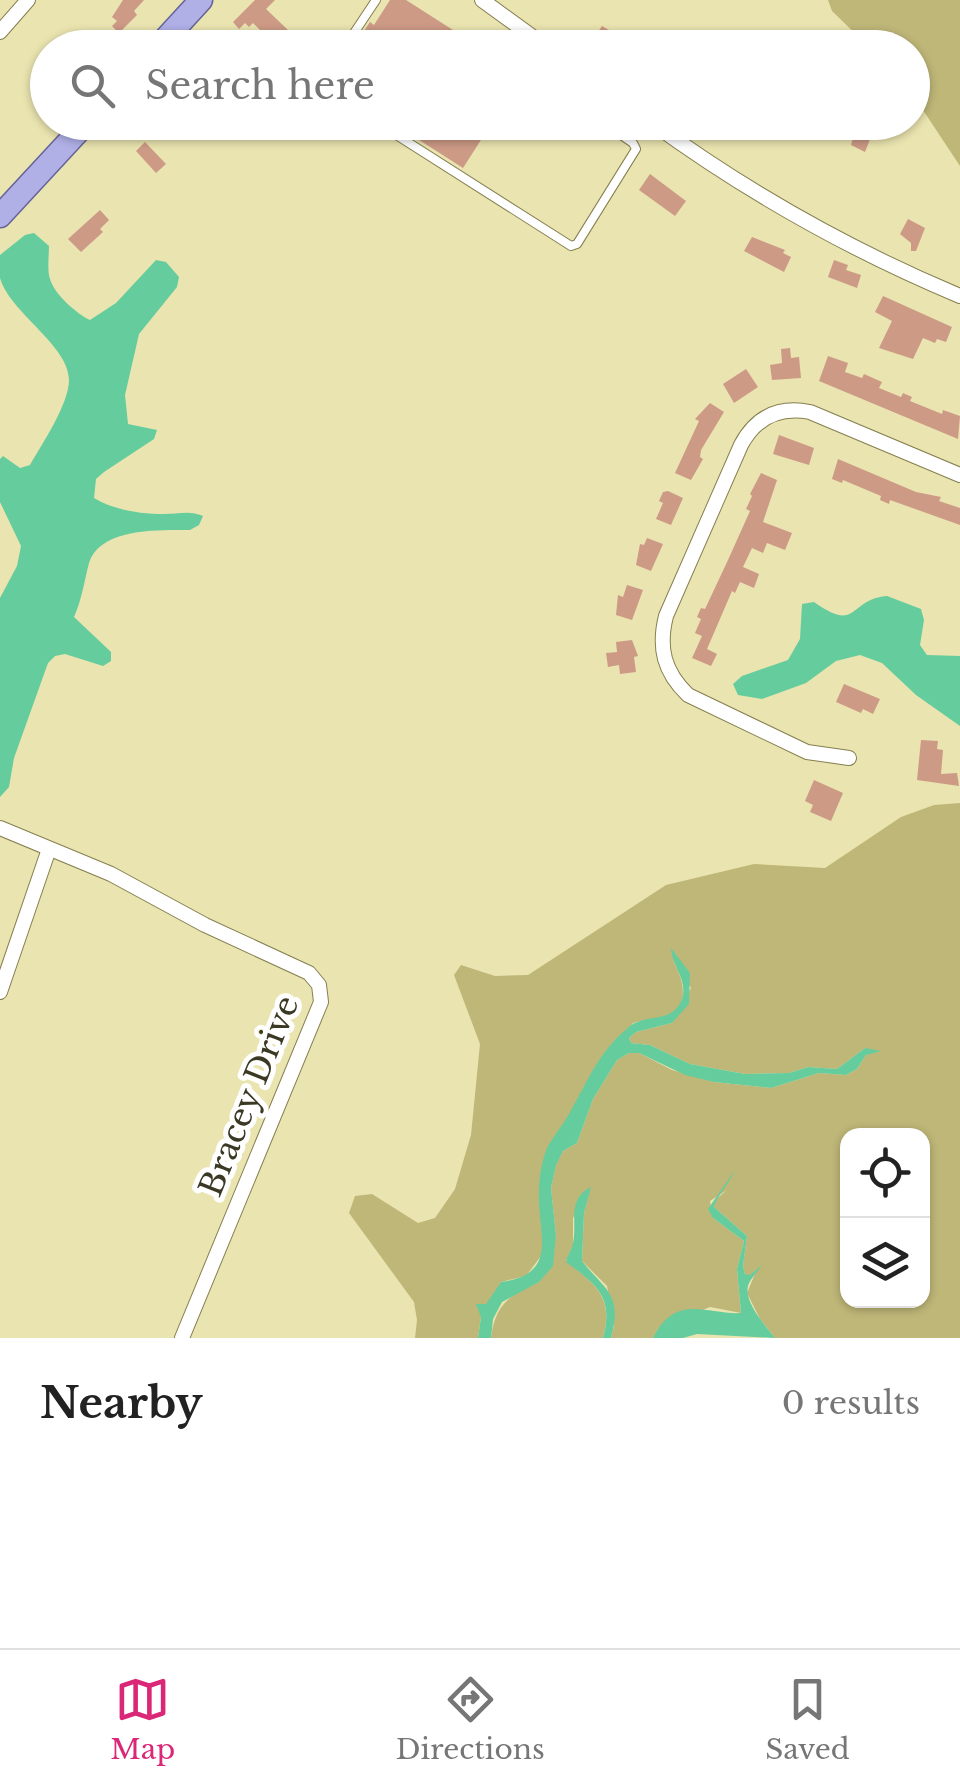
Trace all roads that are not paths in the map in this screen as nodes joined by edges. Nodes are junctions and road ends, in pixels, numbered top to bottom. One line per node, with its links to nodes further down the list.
1 (28, 0): 8 (street)
2 (201, 0): 5 (main road)
3 (376, 0): 6 (lane)
4 (491, 3): 7 (street)
5 (180, 30)
6 (356, 30)
7 (521, 30)
8 (0, 32)
9 (70, 140): 13 (main road)
10 (404, 140): 11 (lane)
11 (625, 140)
12 (675, 140): 14 (street)
13 (0, 216)
14 (960, 296)
15 (960, 474): 16 (street)
16 (849, 758)
17 (0, 828): 18 (street, Bracey Drive)
18 (49, 849): 19 (street); 20 (street, Bracey Drive)
19 (0, 992)
20 (182, 1338)

